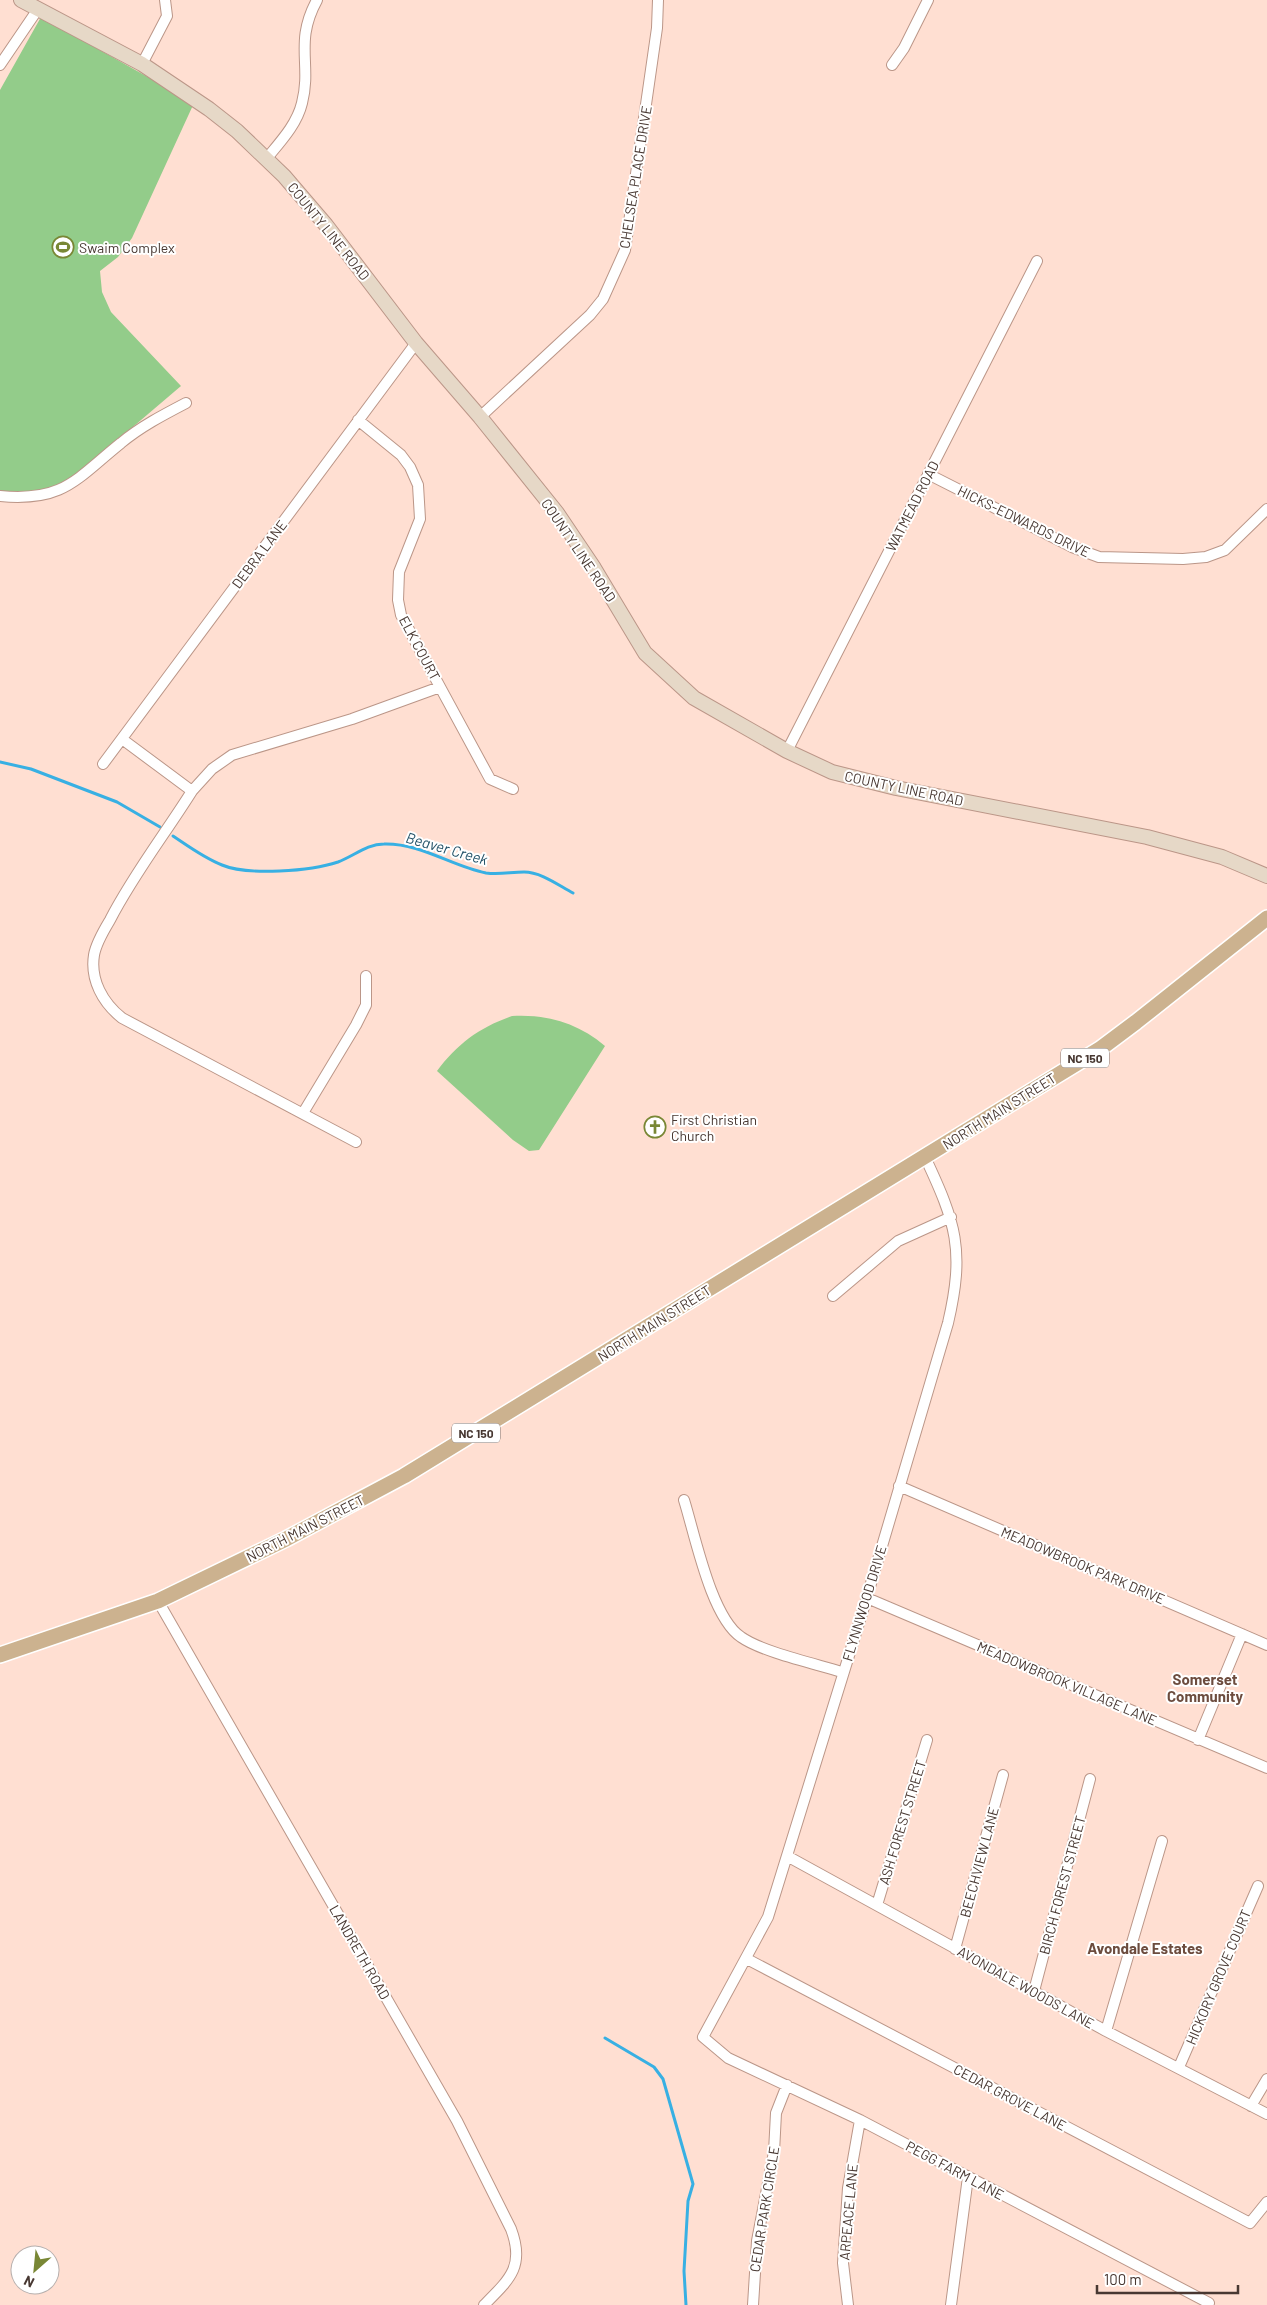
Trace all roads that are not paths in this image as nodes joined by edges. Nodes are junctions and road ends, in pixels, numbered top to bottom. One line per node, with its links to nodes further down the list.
1 (21, 0): 6 (street, COUNTY LINE ROAD)
2 (165, 0): 7 (street)
3 (318, 0): 10 (street)
4 (658, 0): 14 (street, CHELSEA PLACE DRIVE)
5 (928, 0): 9 (street)
6 (38, 9): 7 (street, COUNTY LINE ROAD); 8 (street)
7 (142, 64): 10 (street, COUNTY LINE ROAD)
8 (0, 65)
9 (892, 65)
10 (267, 158): 12 (street, COUNTY LINE ROAD)
11 (1037, 261): 16 (street, WATMEAD ROAD)
12 (416, 343): 14 (street, COUNTY LINE ROAD); 15 (street, DEBRA LANE)
13 (186, 402): 17 (street)
14 (480, 417): 21 (street, COUNTY LINE ROAD)
15 (358, 420): 19 (street, ELK COURT); 20 (street, DEBRA LANE)
16 (928, 474): 18 (street, HICKS-EDWARDS DRIVE); 21 (street, WATMEAD ROAD)
17 (0, 496)
18 (1267, 509)
19 (440, 687): 23 (street, ELK COURT); 24 (street)
20 (122, 739): 22 (street, DEBRA LANE); 24 (street)
21 (787, 752): 25 (street, COUNTY LINE ROAD)
22 (103, 764)
23 (513, 789)
24 (192, 791): 28 (street)
25 (1267, 876)
26 (1267, 918): 30 (main road, NORTH MAIN STREET / NC 150)
27 (366, 976): 28 (street)
28 (303, 1114): 29 (street)
29 (356, 1142)
30 (925, 1157): 31 (street, FLYNNWOOD DRIVE); 36 (main road, NORTH MAIN STREET / NC 150)
31 (951, 1216): 32 (street); 33 (street, FLYNNWOOD DRIVE)
32 (833, 1296)
33 (899, 1486): 35 (street, FLYNNWOOD DRIVE); 37 (street, MEADOWBROOK PARK DRIVE)
34 (684, 1500): 40 (street)
35 (867, 1598): 40 (street, FLYNNWOOD DRIVE); 42 (street, MEADOWBROOK VILLAGE LANE)
36 (158, 1601): 39 (main road, NORTH MAIN STREET / NC 150); 64 (street, LANDRETH ROAD)
37 (1242, 1634): 38 (street, MEADOWBROOK PARK DRIVE); 42 (street)
38 (1267, 1645)
39 (0, 1655)
40 (842, 1672): 47 (street, FLYNNWOOD DRIVE)
41 (927, 1740): 49 (street, ASH FOREST STREET)
42 (1198, 1740): 43 (street, MEADOWBROOK VILLAGE LANE)
43 (1267, 1768)
44 (1003, 1775): 50 (street, BEECHVIEW LANE)
45 (1090, 1779): 52 (street, BIRCH FOREST STREET)
46 (1162, 1841): 53 (street)
47 (787, 1856): 49 (street, AVONDALE WOODS LANE); 51 (street, FLYNNWOOD DRIVE)
48 (1258, 1886): 55 (street, HICKORY GROVE COURT)
49 (877, 1905): 50 (street, AVONDALE WOODS LANE)
50 (955, 1949): 52 (street, AVONDALE WOODS LANE)
51 (747, 1959): 54 (street, FLYNNWOOD DRIVE); 62 (street, CEDAR GROVE LANE)
52 (1034, 1991): 53 (street, AVONDALE WOODS LANE)
53 (1106, 2031): 55 (street, AVONDALE WOODS LANE)
54 (703, 2037): 57 (street, PEGG FARM LANE)
55 (1179, 2067): 58 (street, AVONDALE WOODS LANE)
56 (1267, 2079): 58 (street)
57 (787, 2085): 60 (street, PEGG FARM LANE); 65 (street, CEDAR PARK CIRCLE)
58 (1251, 2106): 59 (street, AVONDALE WOODS LANE)
59 (1267, 2114)
60 (860, 2120): 61 (street, PEGG FARM LANE); 66 (street, ARPEACE LANE)
61 (968, 2177): 63 (street, PEGG FARM LANE); 67 (street)
62 (1267, 2202)
63 (1209, 2304)
64 (484, 2305)
65 (752, 2305)
66 (848, 2305)
67 (951, 2305)

